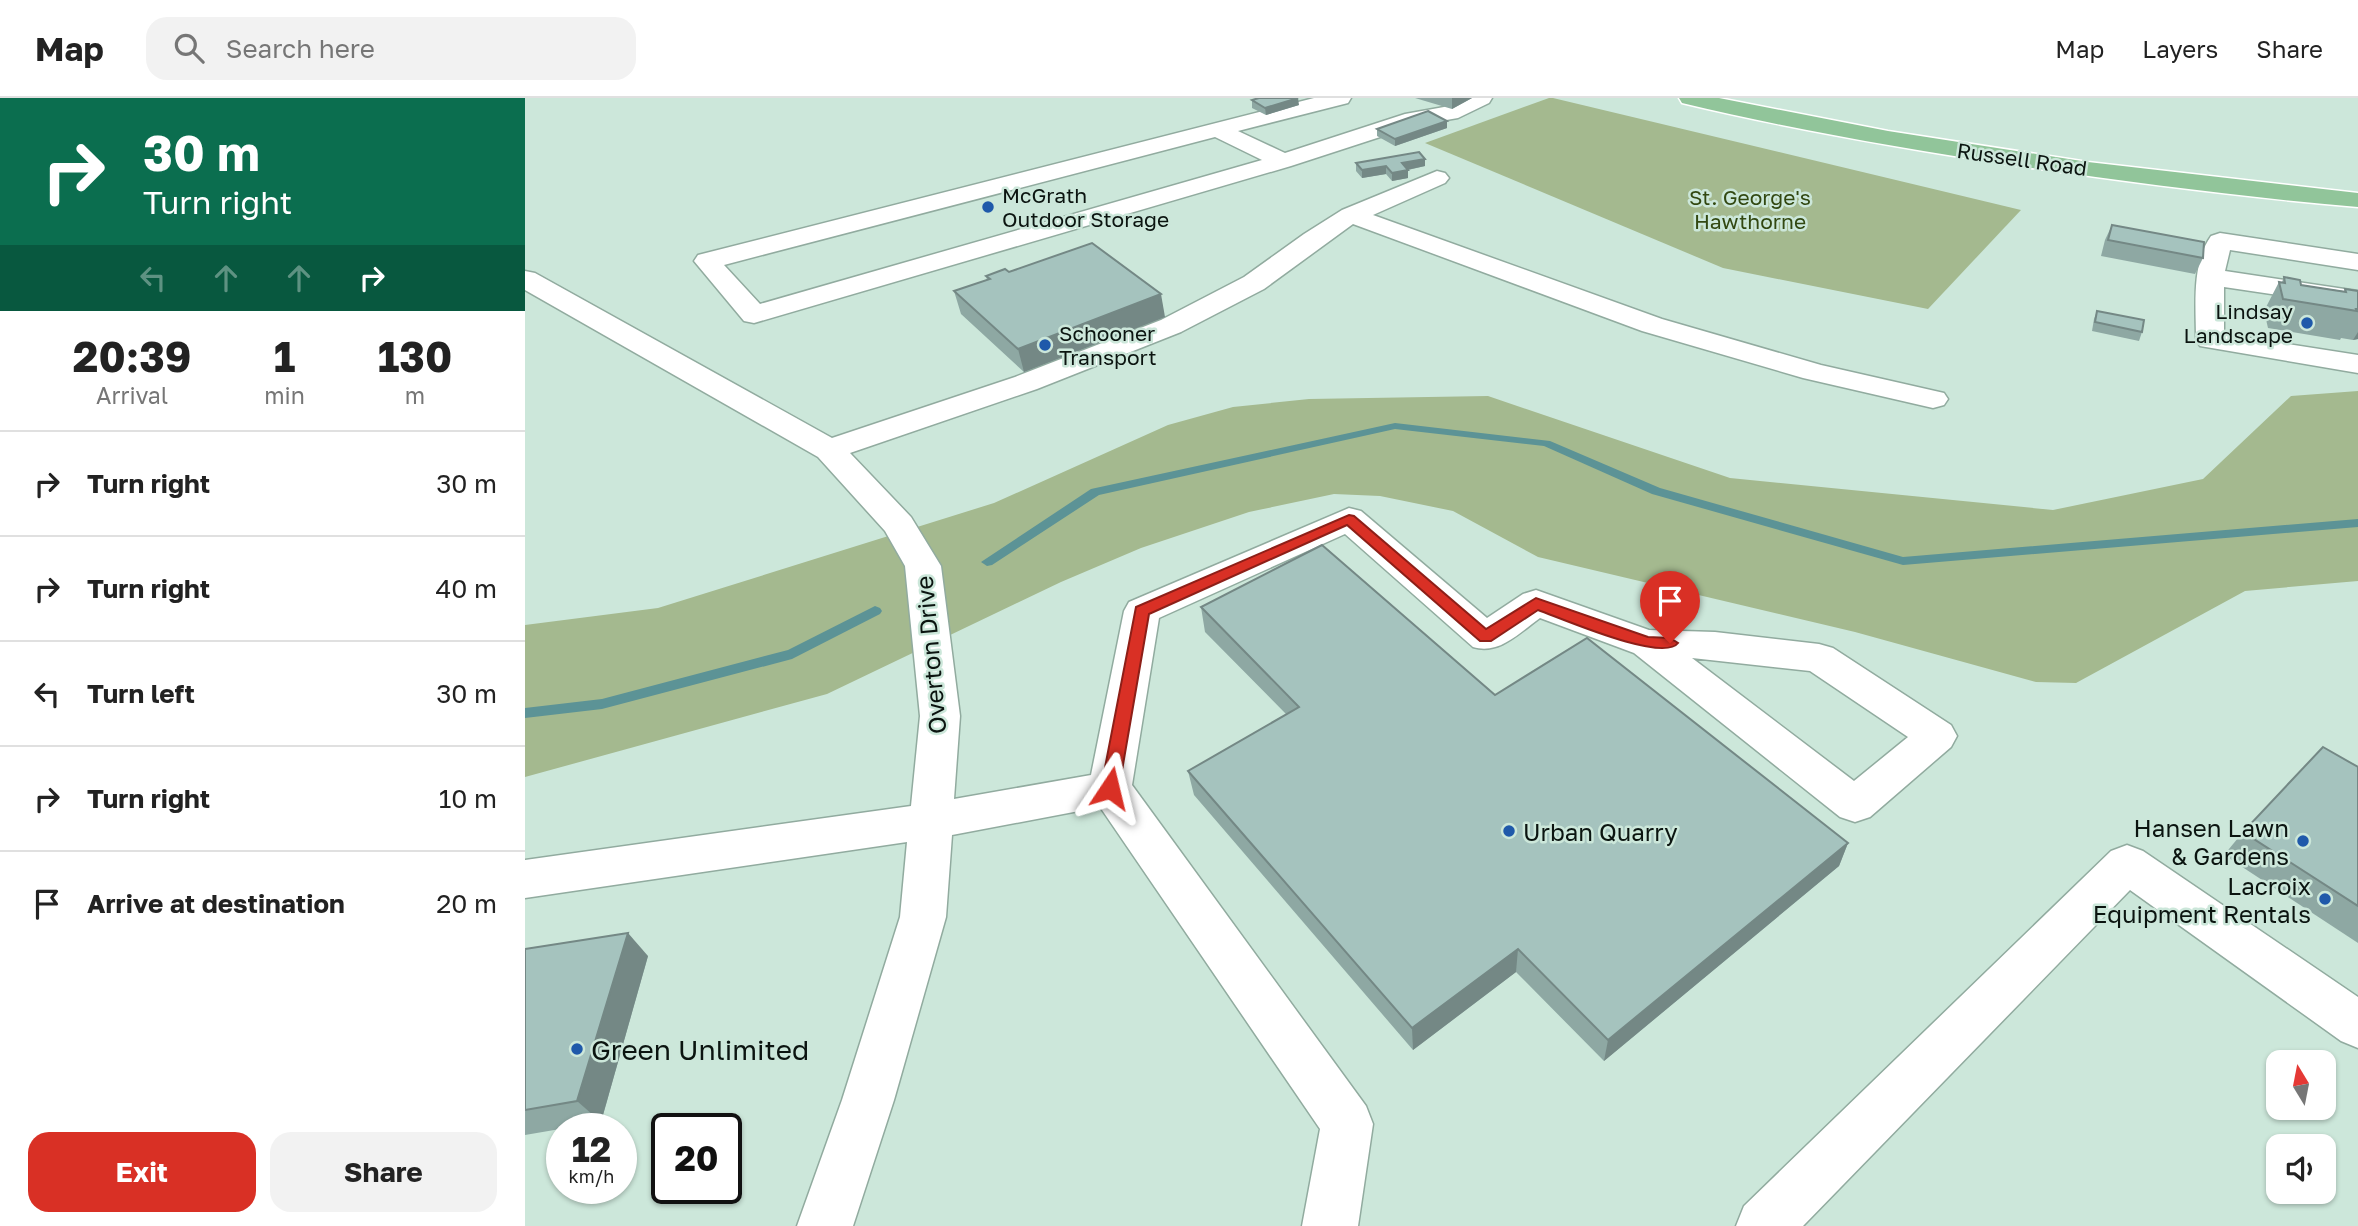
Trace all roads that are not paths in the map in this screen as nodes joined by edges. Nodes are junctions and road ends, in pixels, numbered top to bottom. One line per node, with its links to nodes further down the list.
1 (1340, 98): 5 (street)
2 (1481, 98): 7 (street)
3 (1690, 98): 9 (main road, Russell Road)
4 (1237, 105): 5 (street)
5 (1261, 120): 6 (street)
6 (1218, 130): 7 (street); 7 (street)
7 (1283, 161)
8 (1437, 178): 10 (street)
9 (2358, 200)
10 (1351, 215): 16 (street); 17 (street)
11 (2358, 262): 12 (street)
12 (2210, 276): 14 (street); 15 (street)
13 (525, 279): 17 (street, Overton Drive)
14 (2358, 299)
15 (2358, 364)
16 (1933, 399)
17 (829, 450): 20 (street, Overton Drive)
18 (1647, 643): 18 (street); 19 (street)
19 (1110, 788): 20 (street); 24 (street)
20 (932, 821): 21 (street); 23 (street, Overton Drive)
21 (525, 879)
22 (2358, 1025): 25 (street)
23 (825, 1226)
24 (1330, 1226)
25 (1764, 1226)

